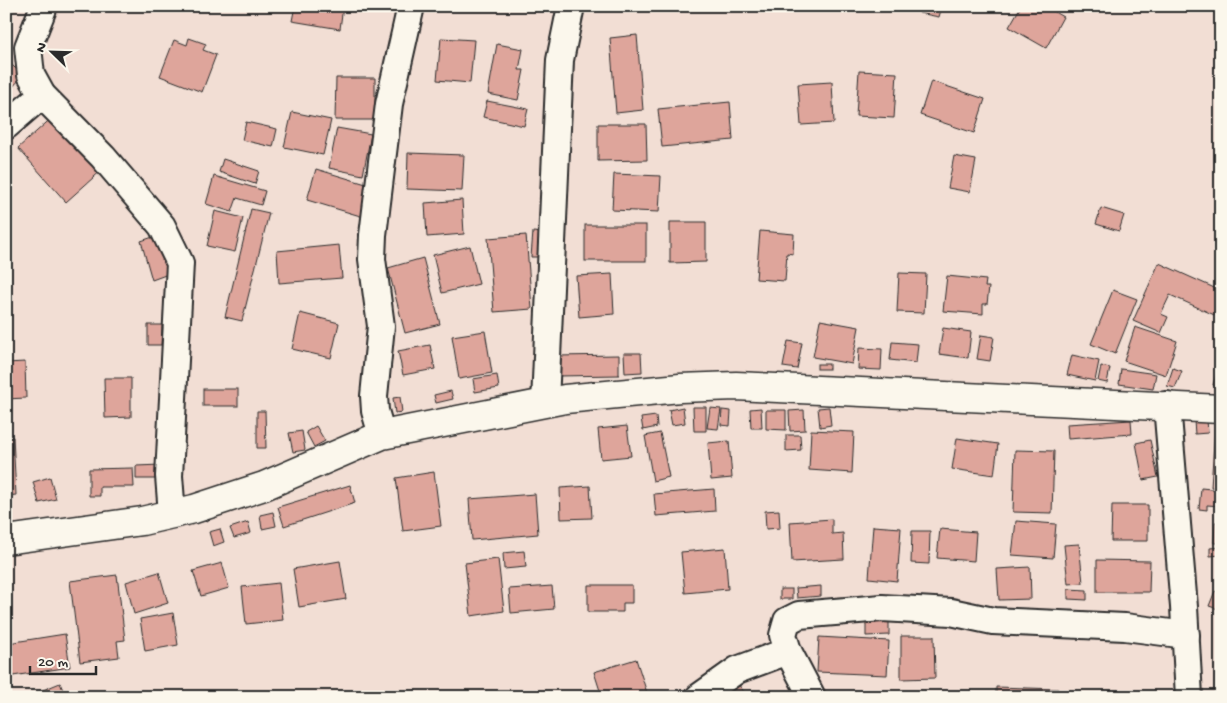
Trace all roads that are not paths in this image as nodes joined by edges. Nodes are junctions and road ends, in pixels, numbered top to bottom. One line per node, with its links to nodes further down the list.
1 (44, 6): 4 (street)
2 (411, 6): 9 (street)
3 (572, 6): 6 (street)
4 (42, 95): 5 (street); 10 (street)
5 (6, 126)
6 (545, 403): 7 (street); 9 (street)
7 (1167, 405): 8 (street); 12 (street)
8 (1221, 409)
9 (382, 434): 10 (street)
10 (172, 514): 11 (street)
11 (6, 540)
12 (1186, 635): 13 (street); 16 (street)
13 (788, 651): 14 (street); 15 (street)
14 (699, 697)
15 (812, 697)
16 (1189, 697)

